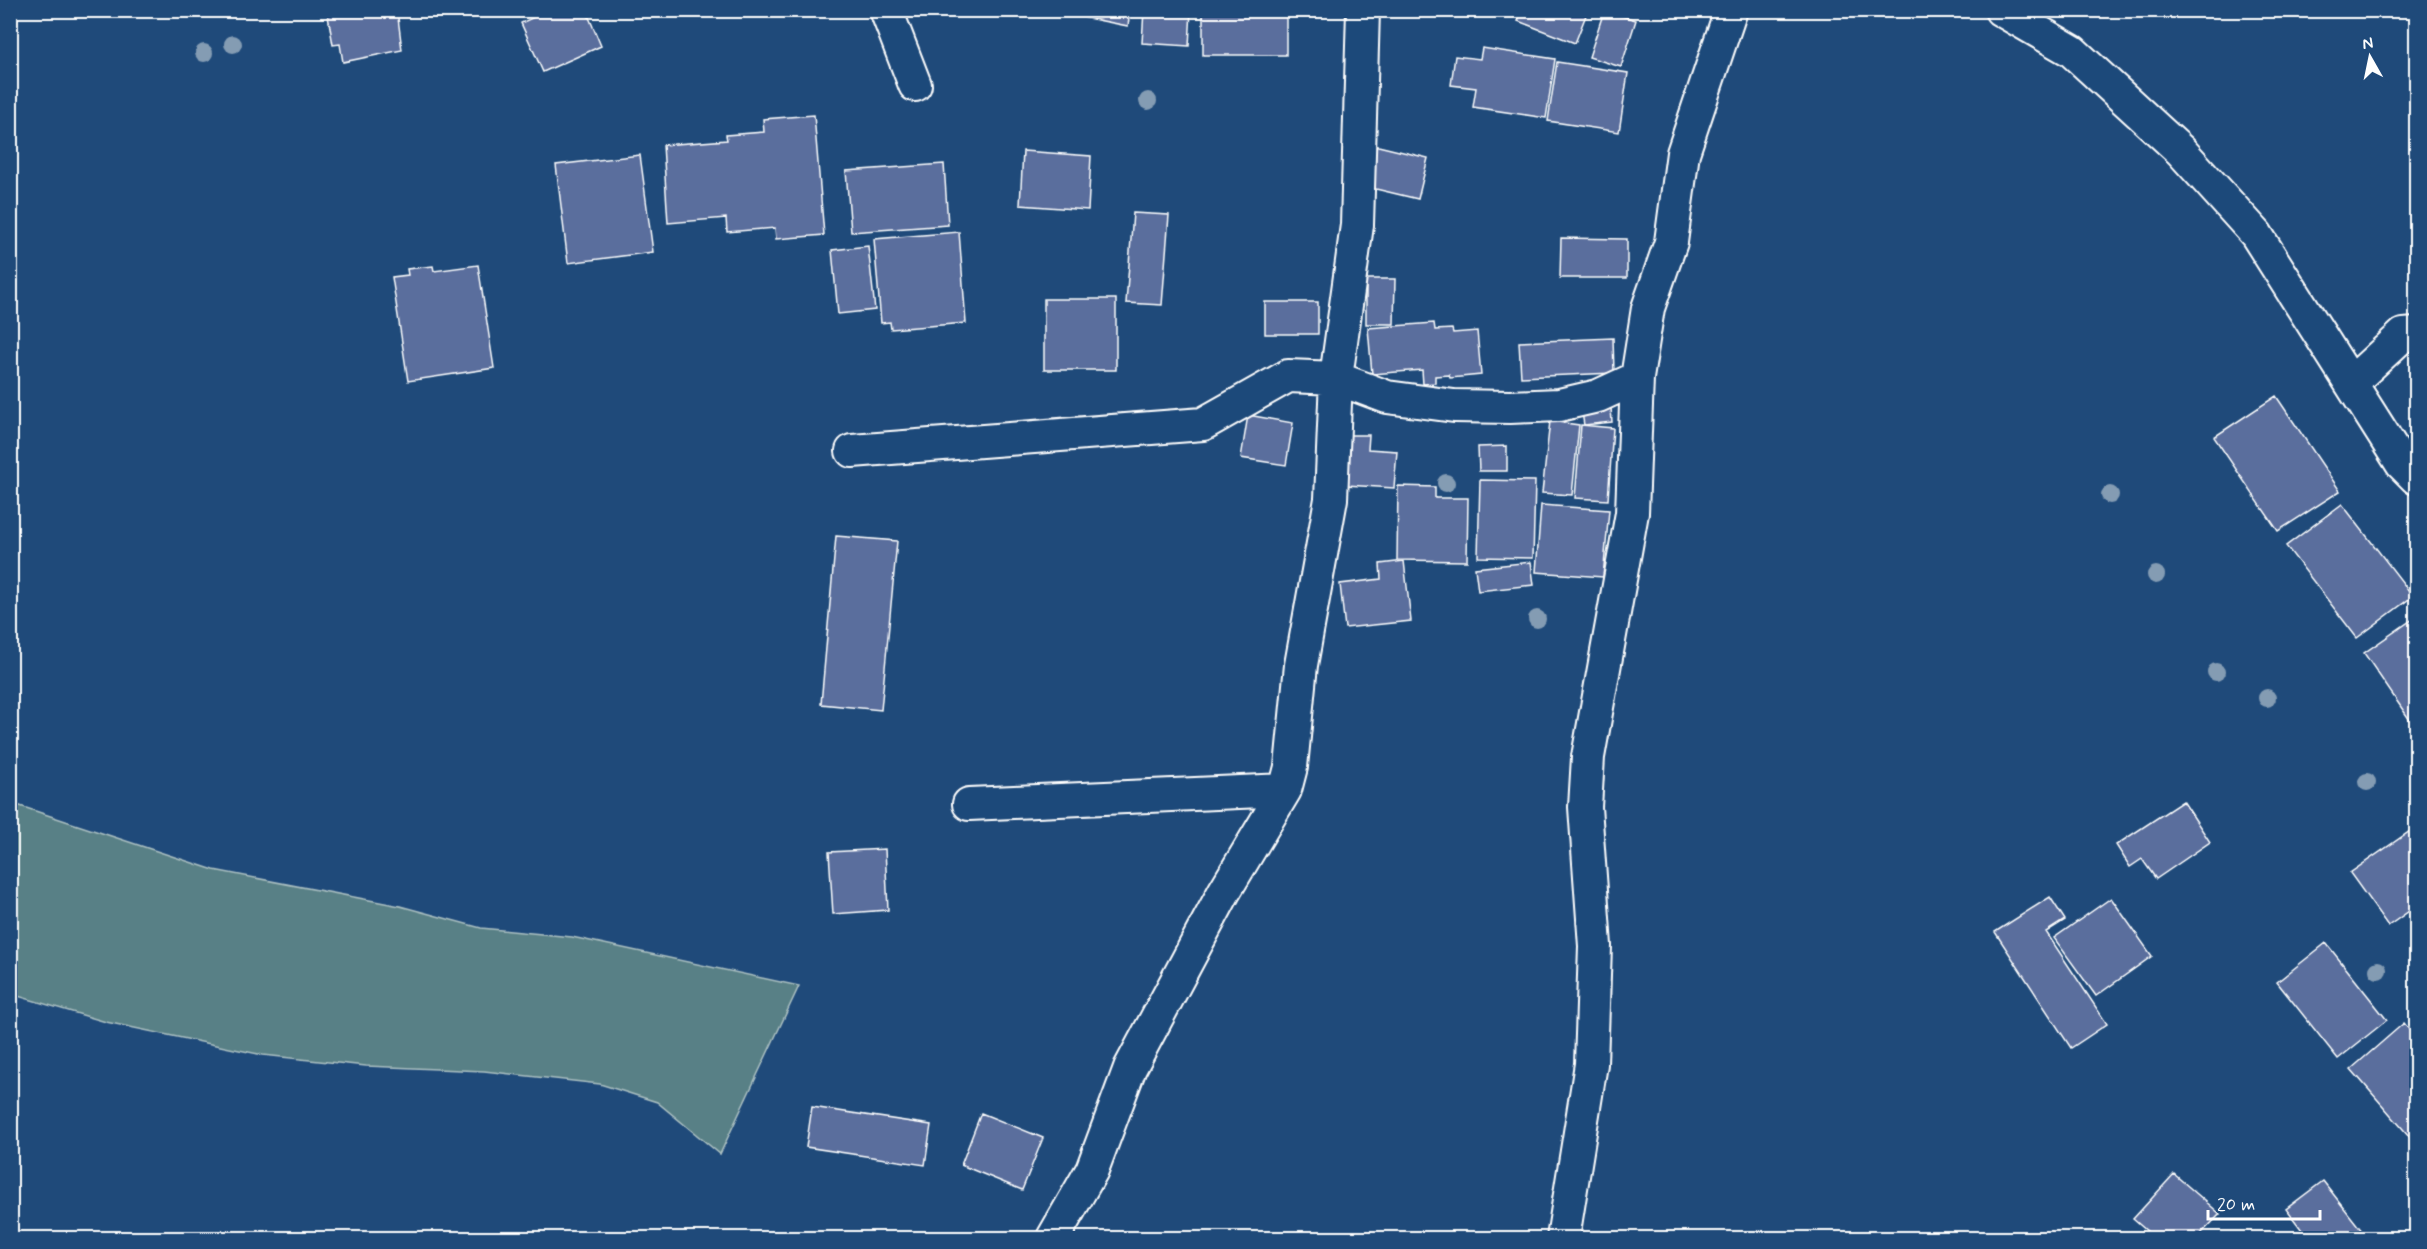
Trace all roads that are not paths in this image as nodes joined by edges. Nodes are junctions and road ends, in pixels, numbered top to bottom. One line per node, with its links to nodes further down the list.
1 (886, 10): 5 (street)
2 (1363, 10): 7 (street)
3 (1731, 10): 8 (street)
4 (2001, 10): 9 (street)
5 (915, 85)
6 (2416, 334): 9 (street)
7 (1335, 378): 8 (street); 10 (street); 12 (street)
8 (1637, 378): 15 (street)
9 (2351, 383): 11 (street)
10 (852, 451)
11 (2416, 478)
12 (1285, 790): 13 (street); 14 (street)
13 (969, 804)
14 (1053, 1239)
15 (1563, 1239)

